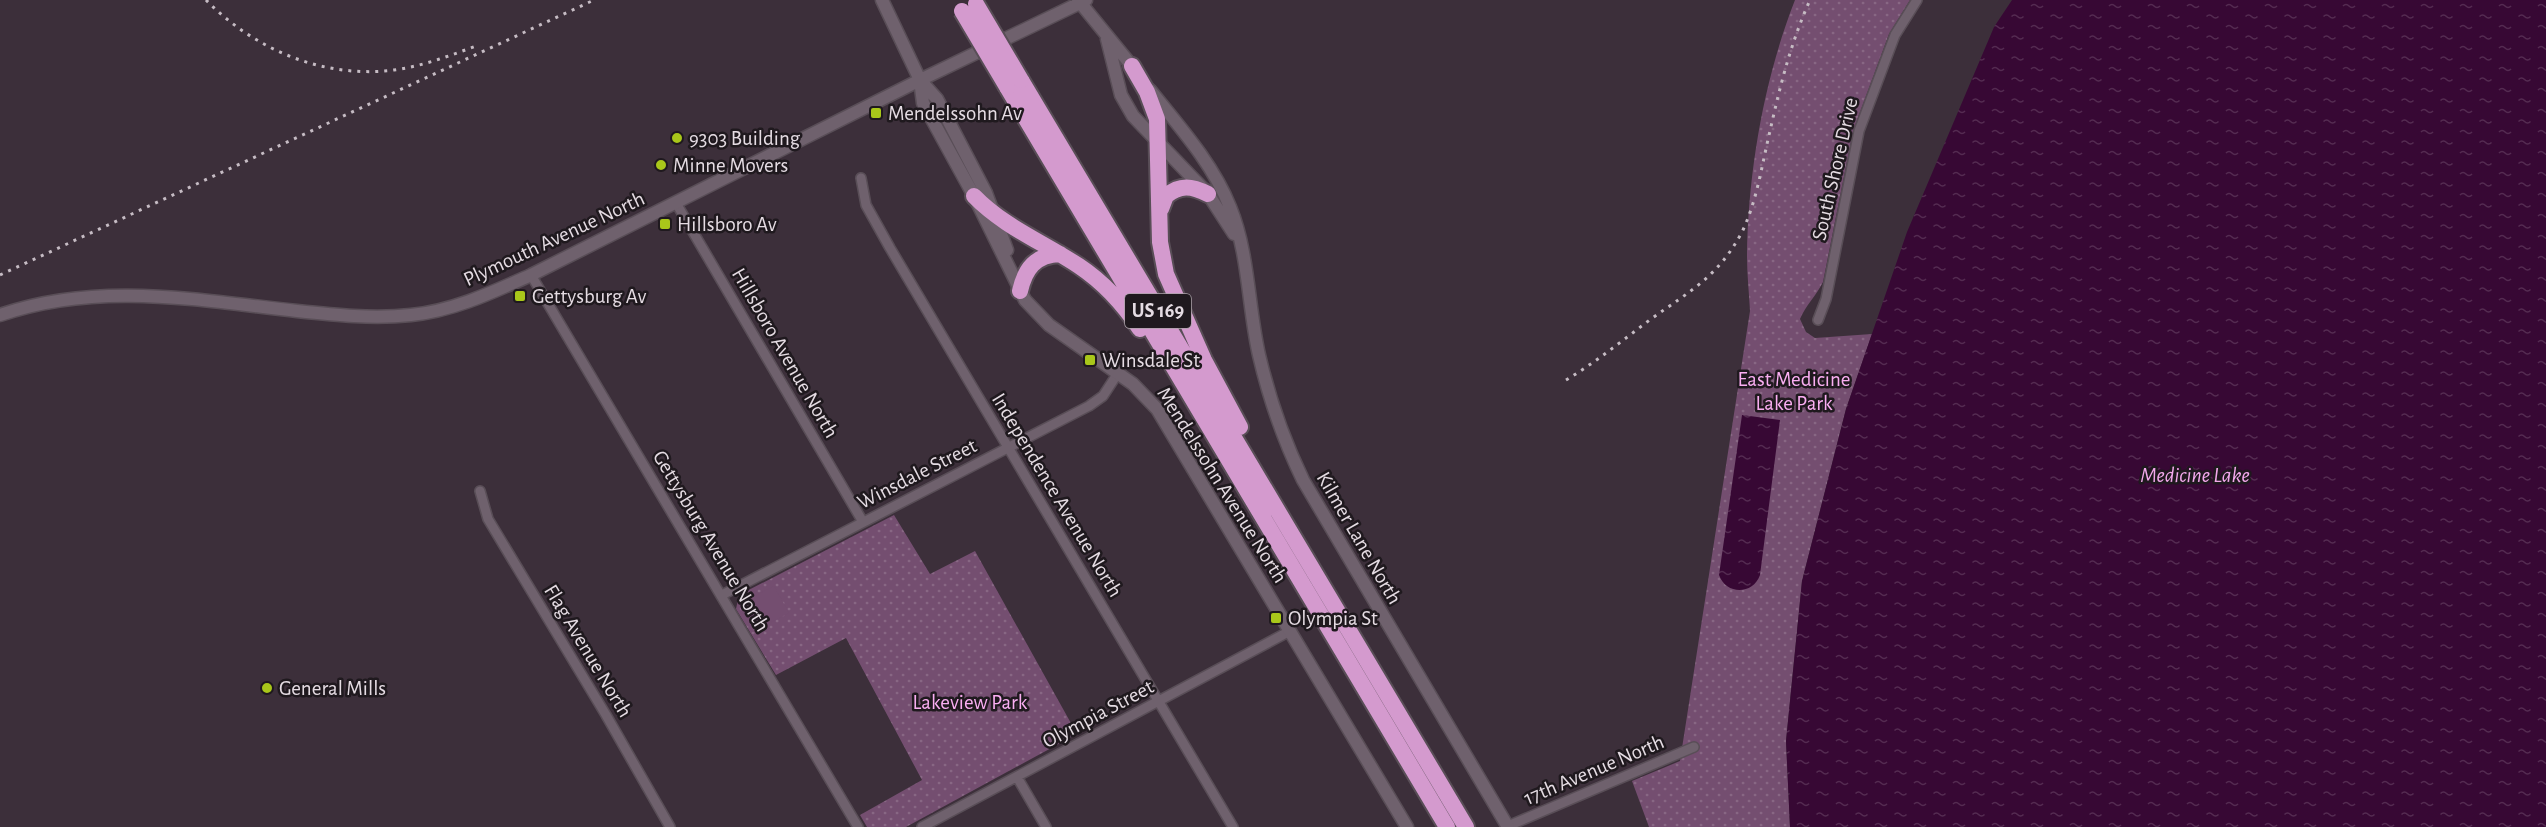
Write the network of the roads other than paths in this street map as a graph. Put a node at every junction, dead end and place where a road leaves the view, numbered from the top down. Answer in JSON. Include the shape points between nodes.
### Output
{"nodes":[{"id":1,"x":882,"y":0,"type":"edge"},
{"id":2,"x":1917,"y":0,"type":"edge"},
{"id":3,"x":1082,"y":1,"type":"edge"},
{"id":4,"x":967,"y":4,"type":"edge"},
{"id":5,"x":1106,"y":36,"type":"junction"},
{"id":6,"x":1132,"y":66,"type":"junction"},
{"id":7,"x":921,"y":80,"type":"junction"},
{"id":8,"x":1014,"y":83,"type":"junction"},
{"id":9,"x":1160,"y":145,"type":"junction"},
{"id":10,"x":861,"y":178,"type":"dead end"},
{"id":11,"x":1208,"y":194,"type":"junction"},
{"id":12,"x":974,"y":196,"type":"junction"},
{"id":13,"x":676,"y":203,"type":"junction"},
{"id":14,"x":995,"y":215,"type":"junction"},
{"id":15,"x":1159,"y":218,"type":"junction"},
{"id":16,"x":1239,"y":242,"type":"junction"},
{"id":17,"x":1060,"y":254,"type":"junction"},
{"id":18,"x":531,"y":275,"type":"junction"},
{"id":19,"x":1020,"y":291,"type":"junction"},
{"id":20,"x":0,"y":315,"type":"edge"},
{"id":21,"x":1818,"y":320,"type":"dead end"},
{"id":22,"x":1118,"y":373,"type":"junction"},
{"id":23,"x":1007,"y":447,"type":"junction"},
{"id":24,"x":1227,"y":457,"type":"junction"},
{"id":25,"x":480,"y":491,"type":"dead end"},
{"id":26,"x":863,"y":522,"type":"junction"},
{"id":27,"x":1296,"y":541,"type":"junction"},
{"id":28,"x":722,"y":595,"type":"junction"},
{"id":29,"x":1290,"y":632,"type":"junction"},
{"id":30,"x":1159,"y":701,"type":"junction"},
{"id":31,"x":1694,"y":747,"type":"dead end"},
{"id":32,"x":1017,"y":777,"type":"junction"},
{"id":33,"x":1508,"y":826,"type":"edge"},
{"id":34,"x":670,"y":827,"type":"edge"},
{"id":35,"x":858,"y":827,"type":"edge"},
{"id":36,"x":922,"y":827,"type":"edge"},
{"id":37,"x":1046,"y":827,"type":"edge"},
{"id":38,"x":1233,"y":827,"type":"edge"},
{"id":39,"x":1407,"y":827,"type":"edge"},
{"id":40,"x":1447,"y":827,"type":"edge"},
{"id":41,"x":1466,"y":827,"type":"edge"}],
"edges":[{"from":1,"to":7,"type":"street","name":"Mendelssohn Avenue North"},
{"from":2,"to":21,"type":"street","name":"South Shore Drive","via":[[1895,35],[1859,130],[1826,299]]},
{"from":3,"to":5,"type":"street","name":"Kilmer Lane North"},
{"from":3,"to":7,"type":"street","name":"Plymouth Avenue North"},
{"from":4,"to":8,"type":"highway","number":"US 169","bridge":true},
{"from":5,"to":6,"type":"street","name":"Kilmer Lane North"},
{"from":5,"to":9,"type":"street","name":"Kilmer Lane North","via":[[1121,95],[1133,116]]},
{"from":6,"to":9,"type":"highway","via":[[1154,106]]},
{"from":6,"to":16,"type":"street","name":"Kilmer Lane North","via":[[1212,172],[1231,208]]},
{"from":7,"to":12,"type":"street","name":"Mendelssohn Avenue North","via":[[923,103]]},
{"from":7,"to":13,"type":"street","name":"Plymouth Avenue North"},
{"from":7,"to":14,"type":"street","name":"Mendelssohn Avenue North","via":[[937,99]]},
{"from":8,"to":24,"type":"highway","number":"US 169"},
{"from":8,"to":27,"type":"highway","number":"US 169"},
{"from":9,"to":11,"type":"street","name":"Kilmer Lane North"},
{"from":9,"to":15,"type":"highway"},
{"from":10,"to":23,"type":"street","name":"Independence Avenue North","via":[[866,205]]},
{"from":11,"to":15,"type":"highway","via":[[1189,187],[1171,192],[1162,203]]},
{"from":11,"to":16,"type":"street","name":"Kilmer Lane North"},
{"from":12,"to":14,"type":"highway"},
{"from":12,"to":19,"type":"street","name":"Mendelssohn Avenue North"},
{"from":13,"to":18,"type":"street","name":"Plymouth Avenue North"},
{"from":13,"to":26,"type":"street","name":"Hillsboro Avenue North"},
{"from":14,"to":17,"type":"highway"},
{"from":14,"to":19,"type":"street","name":"Mendelssohn Avenue North"},
{"from":15,"to":27,"type":"highway","via":[[1163,260],[1173,295]]},
{"from":16,"to":33,"type":"street","name":"Kilmer Lane North","via":[[1259,355],[1295,464]]},
{"from":17,"to":19,"type":"highway","via":[[1048,254],[1035,262],[1024,276]]},
{"from":17,"to":24,"type":"highway","via":[[1088,272],[1119,302]]},
{"from":18,"to":20,"type":"street","name":"Plymouth Avenue North","via":[[472,300],[413,315],[355,316],[112,294],[37,303]]},
{"from":18,"to":28,"type":"street","name":"Gettysburg Avenue North"},
{"from":19,"to":22,"type":"street","name":"Mendelssohn Avenue North","via":[[1049,325]]},
{"from":22,"to":23,"type":"street","name":"Winsdale Street","via":[[1103,396],[1089,406]]},
{"from":22,"to":29,"type":"street","name":"Mendelssohn Avenue North","via":[[1157,408]]},
{"from":23,"to":26,"type":"street","name":"Winsdale Street"},
{"from":23,"to":30,"type":"street","name":"Independence Avenue North"},
{"from":24,"to":40,"type":"highway","number":"US 169"},
{"from":25,"to":34,"type":"street","name":"Flag Avenue North","via":[[488,519]]},
{"from":26,"to":28,"type":"street","name":"Winsdale Street"},
{"from":27,"to":41,"type":"highway","number":"US 169"},
{"from":28,"to":35,"type":"street","name":"Gettysburg Avenue North"},
{"from":29,"to":30,"type":"street","name":"Olympia Street"},
{"from":29,"to":39,"type":"street","name":"Mendelssohn Avenue North"},
{"from":30,"to":32,"type":"street","name":"Olympia Street"},
{"from":30,"to":38,"type":"street","name":"Independence Avenue North"},
{"from":31,"to":33,"type":"street","name":"17th Avenue North"},
{"from":32,"to":36,"type":"street","name":"Olympia Street"},
{"from":32,"to":37,"type":"street"}]}
